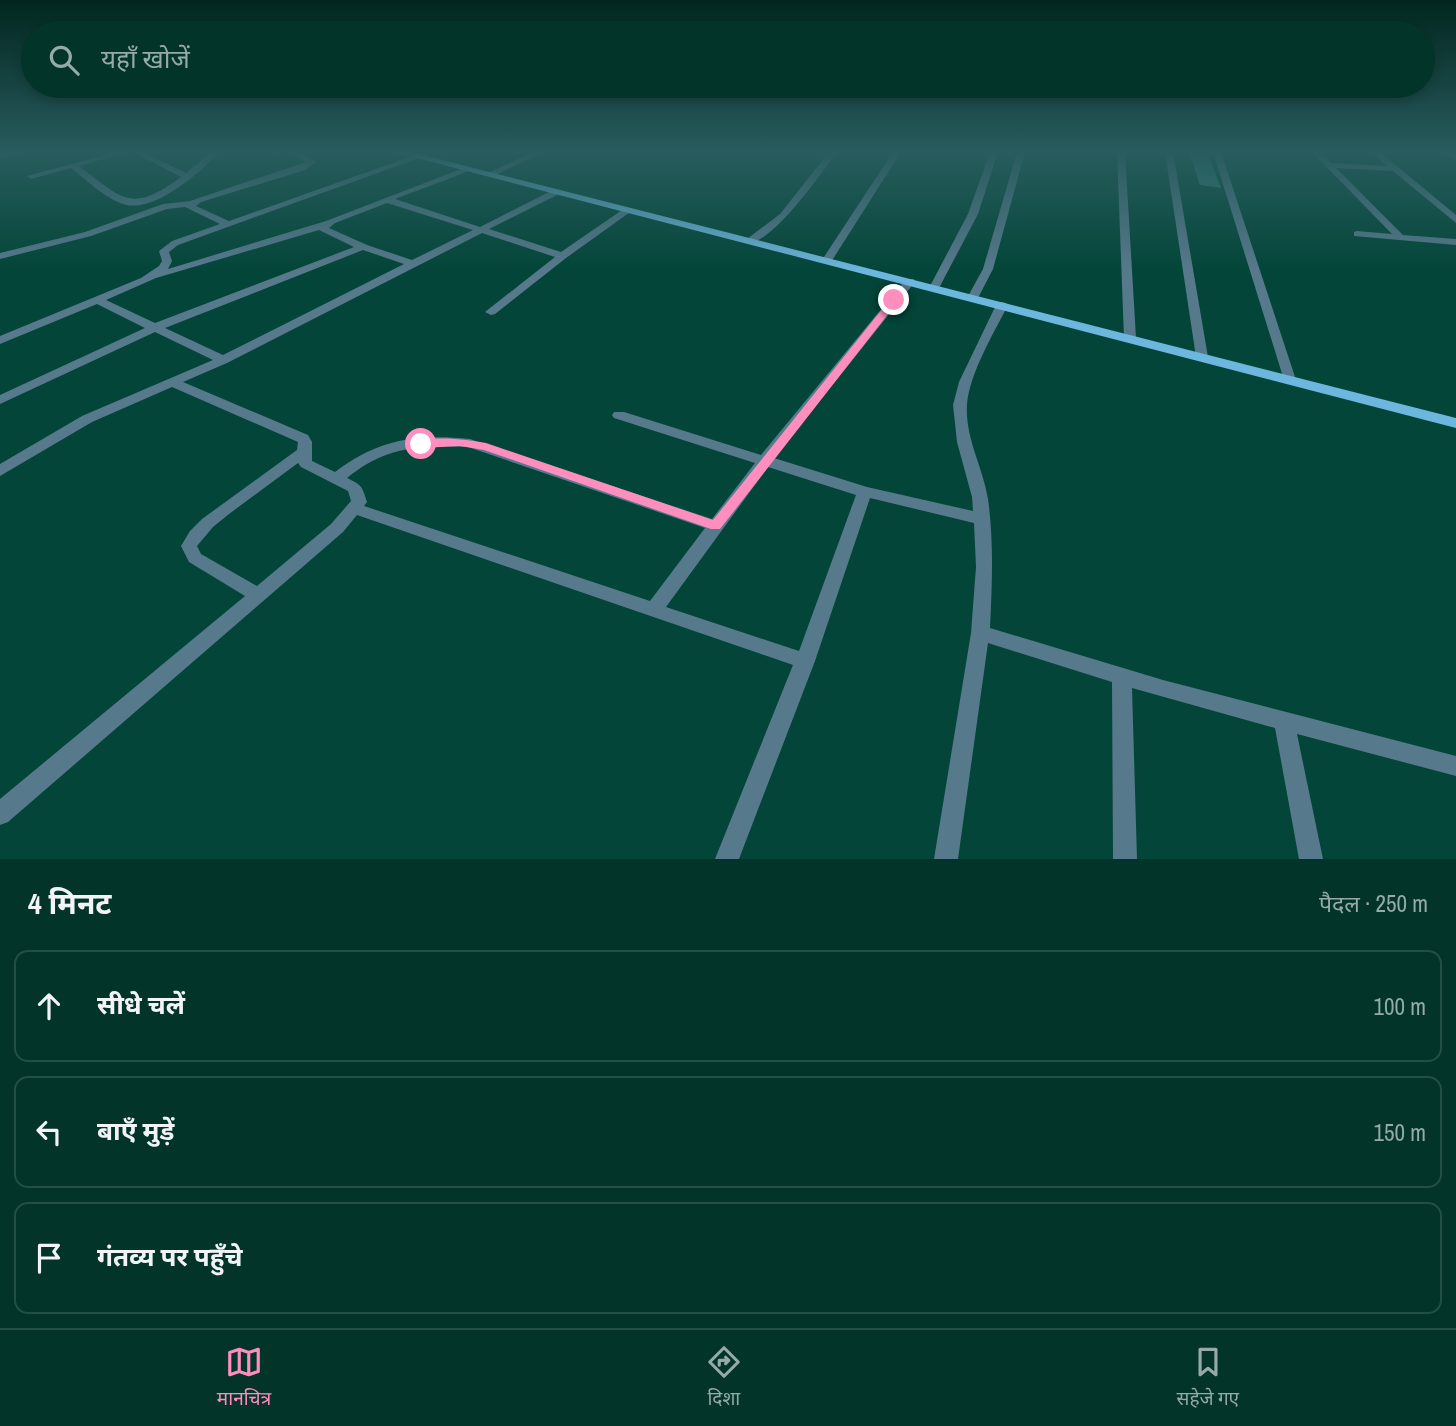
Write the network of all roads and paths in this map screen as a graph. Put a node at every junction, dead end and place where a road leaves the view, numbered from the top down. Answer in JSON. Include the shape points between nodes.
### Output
{"nodes":[{"id":1,"x":113,"y":192,"type":"edge"},
{"id":2,"x":162,"y":192,"type":"edge"},
{"id":3,"x":229,"y":192,"type":"edge"},
{"id":4,"x":319,"y":192,"type":"edge"},
{"id":5,"x":408,"y":192,"type":"edge"},
{"id":6,"x":556,"y":192,"type":"joint"},
{"id":7,"x":802,"y":192,"type":"edge"},
{"id":8,"x":871,"y":192,"type":"edge"},
{"id":9,"x":981,"y":192,"type":"edge"},
{"id":10,"x":1010,"y":192,"type":"edge"},
{"id":11,"x":1123,"y":192,"type":"edge"},
{"id":12,"x":1175,"y":192,"type":"edge"},
{"id":13,"x":1230,"y":192,"type":"edge"},
{"id":14,"x":1356,"y":192,"type":"edge"},
{"id":15,"x":1423,"y":192,"type":"edge"},
{"id":16,"x":388,"y":200,"type":"junction"},
{"id":17,"x":190,"y":205,"type":"junction"},
{"id":18,"x":628,"y":210,"type":"junction"},
{"id":19,"x":1456,"y":220,"type":"edge"},
{"id":20,"x":228,"y":224,"type":"junction"},
{"id":21,"x":327,"y":224,"type":"junction"},
{"id":22,"x":479,"y":231,"type":"junction"},
{"id":23,"x":1357,"y":234,"type":"dead end"},
{"id":24,"x":1401,"y":238,"type":"junction"},
{"id":25,"x":750,"y":241,"type":"junction"},
{"id":26,"x":1456,"y":242,"type":"edge"},
{"id":27,"x":363,"y":247,"type":"junction"},
{"id":28,"x":0,"y":256,"type":"edge"},
{"id":29,"x":562,"y":256,"type":"junction"},
{"id":30,"x":827,"y":260,"type":"junction"},
{"id":31,"x":412,"y":264,"type":"junction"},
{"id":32,"x":150,"y":277,"type":"junction"},
{"id":33,"x":909,"y":281,"type":"junction"},
{"id":34,"x":934,"y":288,"type":"junction"},
{"id":35,"x":973,"y":298,"type":"junction"},
{"id":36,"x":99,"y":301,"type":"junction"},
{"id":37,"x":1002,"y":305,"type":"junction"},
{"id":38,"x":491,"y":312,"type":"dead end"},
{"id":39,"x":154,"y":328,"type":"junction"},
{"id":40,"x":1130,"y":338,"type":"junction"},
{"id":41,"x":0,"y":340,"type":"edge"},
{"id":42,"x":1202,"y":357,"type":"junction"},
{"id":43,"x":223,"y":360,"type":"junction"},
{"id":44,"x":1290,"y":380,"type":"junction"},
{"id":45,"x":172,"y":382,"type":"junction"},
{"id":46,"x":0,"y":400,"type":"edge"},
{"id":47,"x":619,"y":415,"type":"dead end"},
{"id":48,"x":1456,"y":423,"type":"edge"},
{"id":49,"x":304,"y":452,"type":"junction"},
{"id":50,"x":764,"y":461,"type":"junction"},
{"id":51,"x":0,"y":471,"type":"edge"},
{"id":52,"x":336,"y":479,"type":"junction"},
{"id":53,"x":865,"y":492,"type":"junction"},
{"id":54,"x":356,"y":509,"type":"junction"},
{"id":55,"x":982,"y":519,"type":"junction"},
{"id":56,"x":716,"y":526,"type":"junction"},
{"id":57,"x":258,"y":595,"type":"junction"},
{"id":58,"x":654,"y":609,"type":"junction"},
{"id":59,"x":980,"y":633,"type":"junction"},
{"id":60,"x":805,"y":660,"type":"junction"},
{"id":61,"x":1122,"y":677,"type":"junction"},
{"id":62,"x":1284,"y":720,"type":"junction"},
{"id":63,"x":1456,"y":766,"type":"edge"},
{"id":64,"x":0,"y":814,"type":"edge"},
{"id":65,"x":727,"y":859,"type":"edge"},
{"id":66,"x":946,"y":859,"type":"edge"},
{"id":67,"x":1125,"y":859,"type":"edge"},
{"id":68,"x":1311,"y":859,"type":"edge"}],
"edges":[{"from":1,"to":2,"type":"street","via":[[130,203]]},
{"from":3,"to":17,"type":"street"},
{"from":4,"to":20,"type":"street"},
{"from":5,"to":16,"type":"street"},
{"from":6,"to":18,"type":"main road"},
{"from":6,"to":22,"type":"street"},
{"from":7,"to":25,"type":"street","via":[[783,216]]},
{"from":8,"to":30,"type":"street"},
{"from":9,"to":34,"type":"street"},
{"from":10,"to":35,"type":"street","via":[[988,269]]},
{"from":11,"to":40,"type":"street"},
{"from":12,"to":42,"type":"street"},
{"from":13,"to":44,"type":"street"},
{"from":14,"to":24,"type":"street"},
{"from":15,"to":19,"type":"street"},
{"from":16,"to":21,"type":"street"},
{"from":16,"to":22,"type":"street"},
{"from":17,"to":20,"type":"street"},
{"from":17,"to":28,"type":"street","via":[[166,206],[88,234]]},
{"from":18,"to":25,"type":"main road"},
{"from":18,"to":29,"type":"street"},
{"from":20,"to":32,"type":"street","via":[[169,245],[164,251],[166,264]]},
{"from":21,"to":27,"type":"street","via":[[326,232]]},
{"from":21,"to":32,"type":"street"},
{"from":22,"to":29,"type":"street"},
{"from":22,"to":31,"type":"street"},
{"from":23,"to":24,"type":"street"},
{"from":24,"to":26,"type":"street"},
{"from":25,"to":30,"type":"main road"},
{"from":27,"to":31,"type":"street"},
{"from":27,"to":39,"type":"street"},
{"from":29,"to":38,"type":"street"},
{"from":30,"to":33,"type":"main road"},
{"from":31,"to":43,"type":"street"},
{"from":32,"to":36,"type":"street"},
{"from":33,"to":34,"type":"main road"},
{"from":33,"to":50,"type":"street"},
{"from":34,"to":35,"type":"main road"},
{"from":35,"to":37,"type":"main road"},
{"from":36,"to":39,"type":"street"},
{"from":36,"to":41,"type":"street"},
{"from":37,"to":40,"type":"main road"},
{"from":37,"to":55,"type":"street","via":[[968,374],[960,405]]},
{"from":39,"to":43,"type":"street"},
{"from":39,"to":46,"type":"street"},
{"from":40,"to":42,"type":"main road"},
{"from":42,"to":44,"type":"main road"},
{"from":43,"to":45,"type":"street"},
{"from":44,"to":48,"type":"main road"},
{"from":45,"to":49,"type":"street","via":[[303,438]]},
{"from":45,"to":51,"type":"street","via":[[87,419]]},
{"from":47,"to":50,"type":"street"},
{"from":49,"to":52,"type":"street","via":[[306,464]]},
{"from":49,"to":57,"type":"street","via":[[212,520],[189,546],[195,558]]},
{"from":50,"to":53,"type":"street"},
{"from":50,"to":56,"type":"street"},
{"from":52,"to":54,"type":"street","via":[[355,488]]},
{"from":52,"to":56,"type":"street","via":[[381,451],[441,442],[470,443]]},
{"from":53,"to":55,"type":"street"},
{"from":53,"to":60,"type":"street"},
{"from":54,"to":57,"type":"street"},
{"from":54,"to":58,"type":"street"},
{"from":55,"to":59,"type":"street","via":[[985,567]]},
{"from":56,"to":58,"type":"street"},
{"from":57,"to":64,"type":"street"},
{"from":58,"to":60,"type":"street"},
{"from":59,"to":61,"type":"street"},
{"from":59,"to":66,"type":"street"},
{"from":60,"to":65,"type":"street"},
{"from":61,"to":62,"type":"street"},
{"from":61,"to":67,"type":"street"},
{"from":62,"to":63,"type":"street"},
{"from":62,"to":68,"type":"street"}]}
